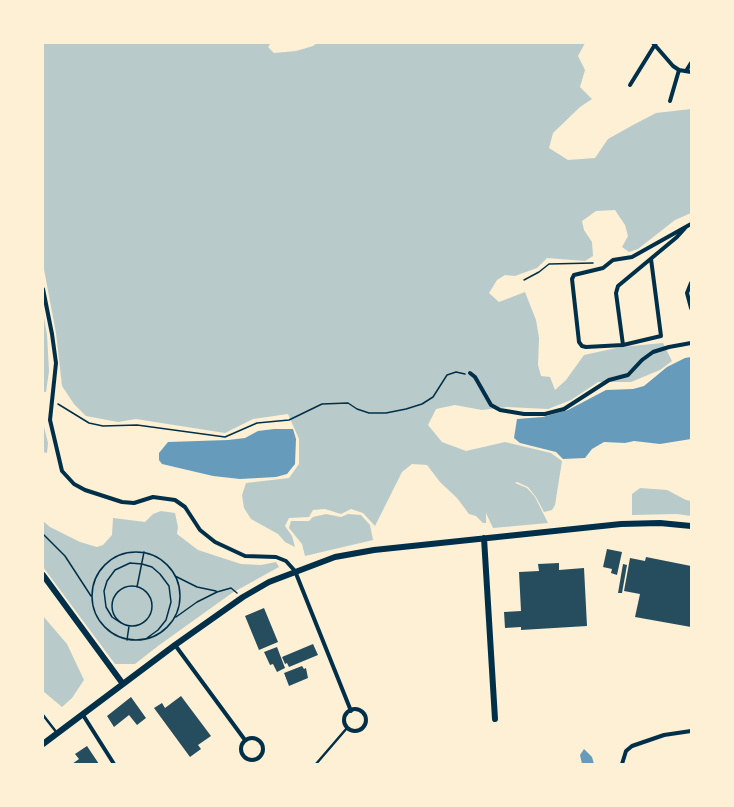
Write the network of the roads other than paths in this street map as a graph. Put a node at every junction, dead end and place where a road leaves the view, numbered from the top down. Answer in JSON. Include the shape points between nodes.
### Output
{"nodes":[{"id":1,"x":654,"y":44,"type":"edge"},
{"id":2,"x":691,"y":63,"type":"edge"},
{"id":3,"x":679,"y":70,"type":"junction"},
{"id":4,"x":688,"y":72,"type":"edge"},
{"id":5,"x":630,"y":84,"type":"dead end"},
{"id":6,"x":670,"y":101,"type":"dead end"},
{"id":7,"x":690,"y":224,"type":"edge"},
{"id":8,"x":651,"y":259,"type":"junction"},
{"id":9,"x":691,"y":283,"type":"edge"},
{"id":10,"x":43,"y":289,"type":"edge"},
{"id":11,"x":691,"y":308,"type":"edge"},
{"id":12,"x":691,"y":343,"type":"edge"},
{"id":13,"x":623,"y":345,"type":"junction"},
{"id":14,"x":470,"y":373,"type":"road end"},
{"id":15,"x":691,"y":526,"type":"edge"},
{"id":16,"x":484,"y":538,"type":"junction"},
{"id":17,"x":295,"y":571,"type":"junction"},
{"id":18,"x":43,"y":575,"type":"edge"},
{"id":19,"x":175,"y":645,"type":"junction"},
{"id":20,"x":123,"y":684,"type":"junction"},
{"id":21,"x":351,"y":711,"type":"junction"},
{"id":22,"x":43,"y":715,"type":"edge"},
{"id":23,"x":82,"y":715,"type":"junction"},
{"id":24,"x":495,"y":719,"type":"dead end"},
{"id":25,"x":347,"y":728,"type":"junction"},
{"id":26,"x":691,"y":731,"type":"edge"},
{"id":27,"x":58,"y":733,"type":"junction"},
{"id":28,"x":245,"y":740,"type":"junction"},
{"id":29,"x":43,"y":744,"type":"edge"},
{"id":30,"x":114,"y":764,"type":"edge"},
{"id":31,"x":316,"y":764,"type":"edge"},
{"id":32,"x":622,"y":764,"type":"edge"}],
"edges":[{"from":1,"to":3,"type":"street"},
{"from":1,"to":5,"type":"street"},
{"from":2,"to":4,"type":"street"},
{"from":3,"to":4,"type":"street"},
{"from":3,"to":6,"type":"street"},
{"from":7,"to":8,"type":"street"},
{"from":7,"to":13,"type":"street","via":[[632,257],[613,260],[604,268],[572,277],[580,344],[586,347]]},
{"from":8,"to":13,"type":"street","via":[[617,289]]},
{"from":8,"to":13,"type":"street","via":[[661,336]]},
{"from":9,"to":11,"type":"street","via":[[687,293]]},
{"from":10,"to":17,"type":"street","via":[[56,363],[50,420],[62,471],[74,484],[85,490],[122,502],[134,503],[153,497],[175,500],[185,507],[200,530],[215,542],[245,556],[281,558]]},
{"from":12,"to":14,"type":"street","via":[[669,346],[653,352],[628,375],[609,380],[564,408],[545,414],[500,410],[491,405]]},
{"from":15,"to":16,"type":"street","via":[[660,523],[621,524]]},
{"from":16,"to":17,"type":"street","via":[[353,553]]},
{"from":16,"to":24,"type":"street"},
{"from":17,"to":19,"type":"street","via":[[243,597]]},
{"from":17,"to":21,"type":"street"},
{"from":18,"to":20,"type":"street"},
{"from":19,"to":20,"type":"street"},
{"from":19,"to":28,"type":"street"},
{"from":20,"to":23,"type":"street"},
{"from":21,"to":25,"type":"street","via":[[345,717]]},
{"from":21,"to":25,"type":"street","via":[[356,709],[362,712],[366,722],[360,730],[353,731]]},
{"from":22,"to":27,"type":"lane"},
{"from":23,"to":27,"type":"street"},
{"from":23,"to":30,"type":"street"},
{"from":25,"to":31,"type":"lane"},
{"from":26,"to":32,"type":"street","via":[[664,734],[632,746],[626,751]]},
{"from":27,"to":29,"type":"street"},
{"from":28,"to":28,"type":"street","via":[[252,738],[261,743],[259,757],[253,760],[243,756],[241,746]]}]}
